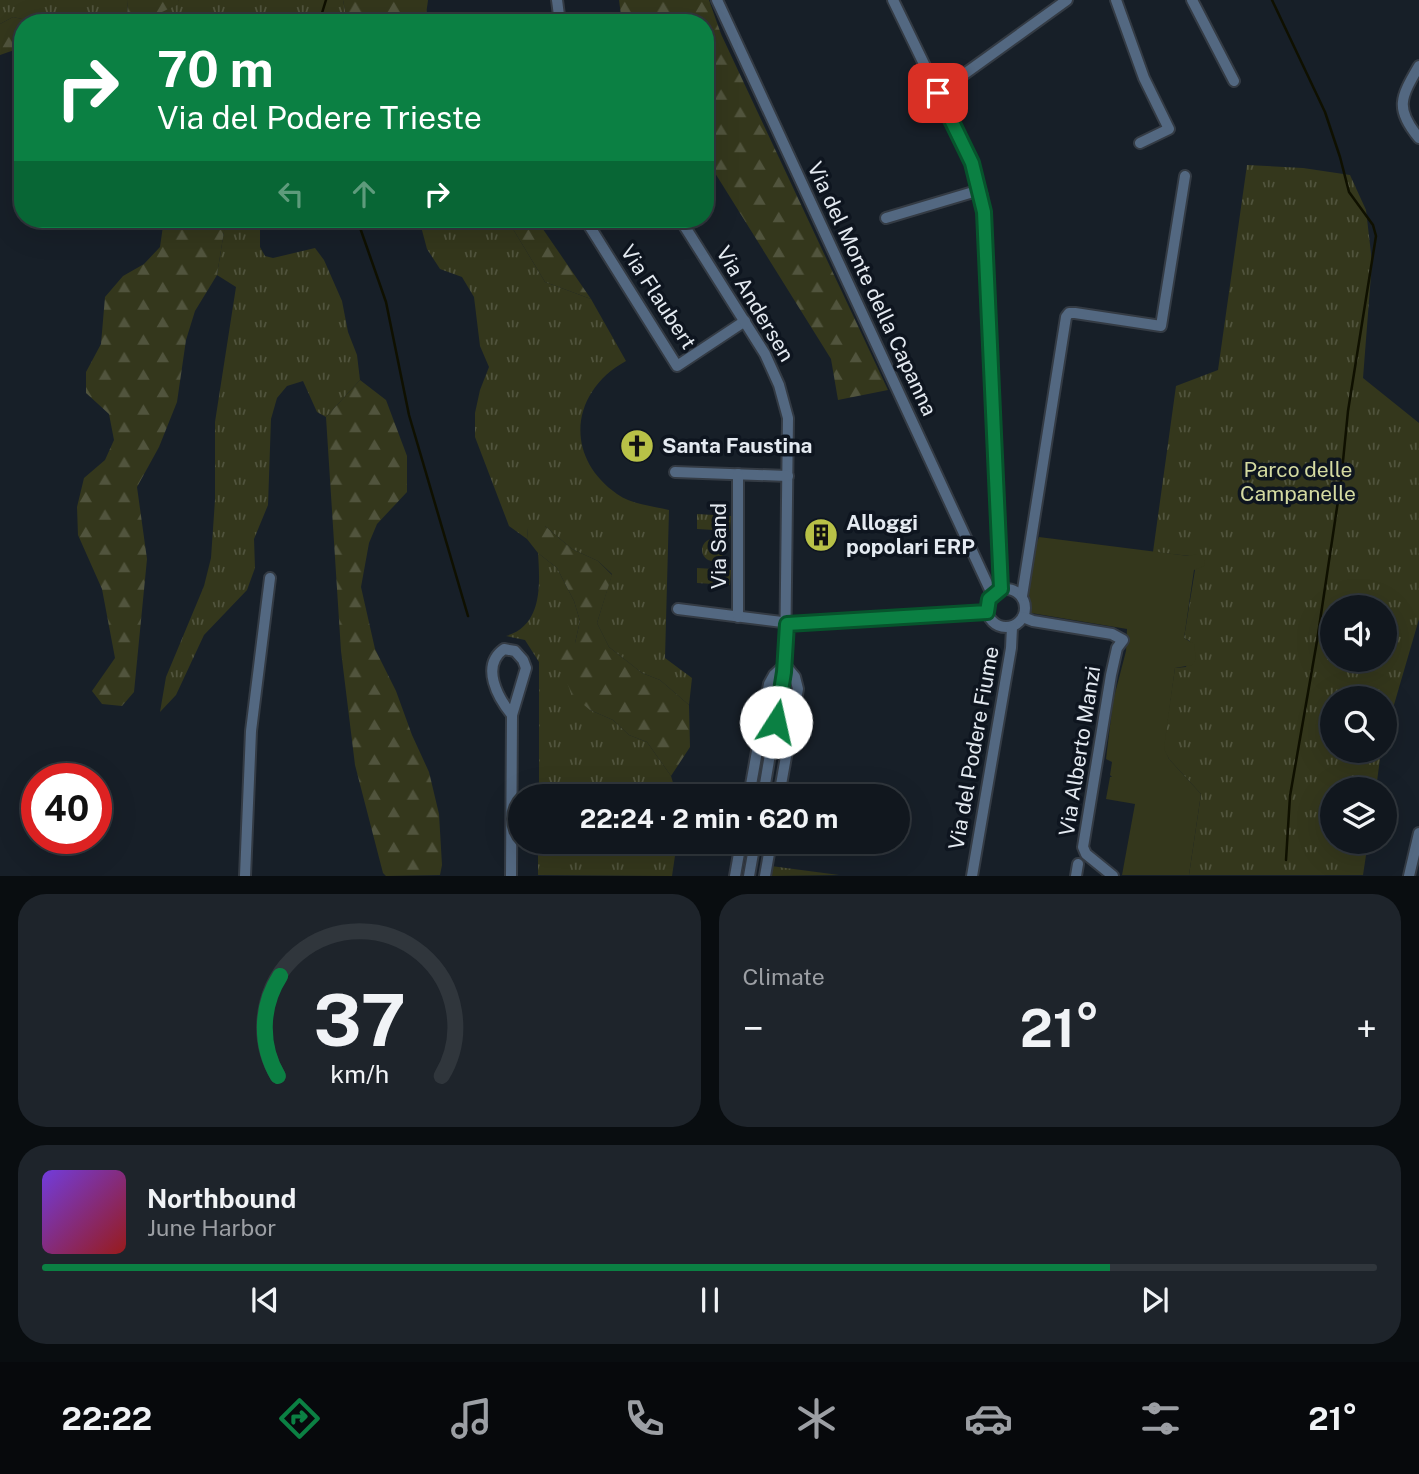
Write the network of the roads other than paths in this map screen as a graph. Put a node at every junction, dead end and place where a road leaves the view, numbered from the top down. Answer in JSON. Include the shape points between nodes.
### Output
{"nodes":[{"id":1,"x":718,"y":0,"type":"edge"},
{"id":2,"x":893,"y":0,"type":"edge"},
{"id":3,"x":1067,"y":0,"type":"edge"},
{"id":4,"x":1116,"y":0,"type":"edge"},
{"id":5,"x":1192,"y":0,"type":"edge"},
{"id":6,"x":1419,"y":66,"type":"edge"},
{"id":7,"x":1234,"y":81,"type":"dead end"},
{"id":8,"x":938,"y":93,"type":"junction"},
{"id":9,"x":1419,"y":138,"type":"edge"},
{"id":10,"x":1140,"y":143,"type":"dead end"},
{"id":11,"x":1185,"y":176,"type":"dead end"},
{"id":12,"x":980,"y":190,"type":"junction"},
{"id":13,"x":886,"y":218,"type":"dead end"},
{"id":14,"x":591,"y":228,"type":"edge"},
{"id":15,"x":686,"y":228,"type":"edge"},
{"id":16,"x":745,"y":321,"type":"junction"},
{"id":17,"x":675,"y":472,"type":"dead end"},
{"id":18,"x":738,"y":474,"type":"junction"},
{"id":19,"x":788,"y":475,"type":"junction"},
{"id":20,"x":270,"y":579,"type":"dead end"},
{"id":21,"x":997,"y":592,"type":"junction"},
{"id":22,"x":1022,"y":596,"type":"junction"},
{"id":23,"x":678,"y":609,"type":"dead end"},
{"id":24,"x":987,"y":612,"type":"junction"},
{"id":25,"x":737,"y":617,"type":"junction"},
{"id":26,"x":1023,"y":617,"type":"junction"},
{"id":27,"x":787,"y":624,"type":"junction"},
{"id":28,"x":1012,"y":627,"type":"junction"},
{"id":29,"x":785,"y":666,"type":"junction"},
{"id":30,"x":512,"y":715,"type":"junction"},
{"id":31,"x":750,"y":784,"type":"edge"},
{"id":32,"x":765,"y":784,"type":"edge"},
{"id":33,"x":781,"y":784,"type":"edge"},
{"id":34,"x":1419,"y":833,"type":"edge"},
{"id":35,"x":739,"y":854,"type":"edge"},
{"id":36,"x":753,"y":854,"type":"edge"},
{"id":37,"x":769,"y":854,"type":"edge"},
{"id":38,"x":245,"y":876,"type":"edge"},
{"id":39,"x":511,"y":876,"type":"edge"},
{"id":40,"x":735,"y":876,"type":"edge"},
{"id":41,"x":749,"y":876,"type":"edge"},
{"id":42,"x":765,"y":876,"type":"edge"},
{"id":43,"x":972,"y":876,"type":"edge"},
{"id":44,"x":1113,"y":876,"type":"edge"},
{"id":45,"x":1409,"y":876,"type":"edge"}],
"edges":[{"from":1,"to":21,"type":"street","name":"Via del Monte della Capanna"},
{"from":2,"to":8,"type":"street"},
{"from":3,"to":8,"type":"street"},
{"from":4,"to":10,"type":"street","via":[[1144,78],[1169,130]]},
{"from":5,"to":7,"type":"street"},
{"from":6,"to":9,"type":"street","via":[[1405,90],[1402,110]]},
{"from":8,"to":12,"type":"street"},
{"from":11,"to":22,"type":"street","via":[[1161,326],[1075,313],[1066,317]]},
{"from":12,"to":13,"type":"street"},
{"from":12,"to":21,"type":"street","via":[[985,223]]},
{"from":14,"to":16,"type":"street","name":"Via Flaubert","via":[[677,366]]},
{"from":15,"to":16,"type":"street","name":"Via Andersen"},
{"from":16,"to":19,"type":"street","name":"Via Andersen","via":[[784,399]]},
{"from":17,"to":18,"type":"street"},
{"from":18,"to":19,"type":"street"},
{"from":18,"to":25,"type":"street","name":"Via Sand"},
{"from":19,"to":27,"type":"street","name":"Via Andersen"},
{"from":20,"to":38,"type":"street","via":[[251,731]]},
{"from":21,"to":22,"type":"street","via":[[1014,590]]},
{"from":21,"to":24,"type":"street","via":[[987,602]]},
{"from":22,"to":26,"type":"street"},
{"from":23,"to":25,"type":"street"},
{"from":24,"to":27,"type":"street"},
{"from":24,"to":28,"type":"street","via":[[996,625]]},
{"from":25,"to":27,"type":"street"},
{"from":26,"to":28,"type":"street"},
{"from":26,"to":44,"type":"street","name":"Via Alberto Manzi","via":[[1123,640],[1111,674],[1083,847]]},
{"from":27,"to":29,"type":"street","name":"Via Andersen"},
{"from":28,"to":43,"type":"street","name":"Via del Podere Fiume"},
{"from":29,"to":31,"type":"street","name":"Via Andersen","via":[[769,684]]},
{"from":29,"to":32,"type":"street","name":"Via Andersen"},
{"from":29,"to":33,"type":"street","name":"Via Andersen","via":[[798,689]]},
{"from":30,"to":30,"type":"street","via":[[526,668],[515,651],[504,649],[492,668],[499,699]]},
{"from":30,"to":39,"type":"street"},
{"from":34,"to":45,"type":"street"},
{"from":35,"to":40,"type":"street"},
{"from":36,"to":41,"type":"street"},
{"from":37,"to":42,"type":"street"}]}
